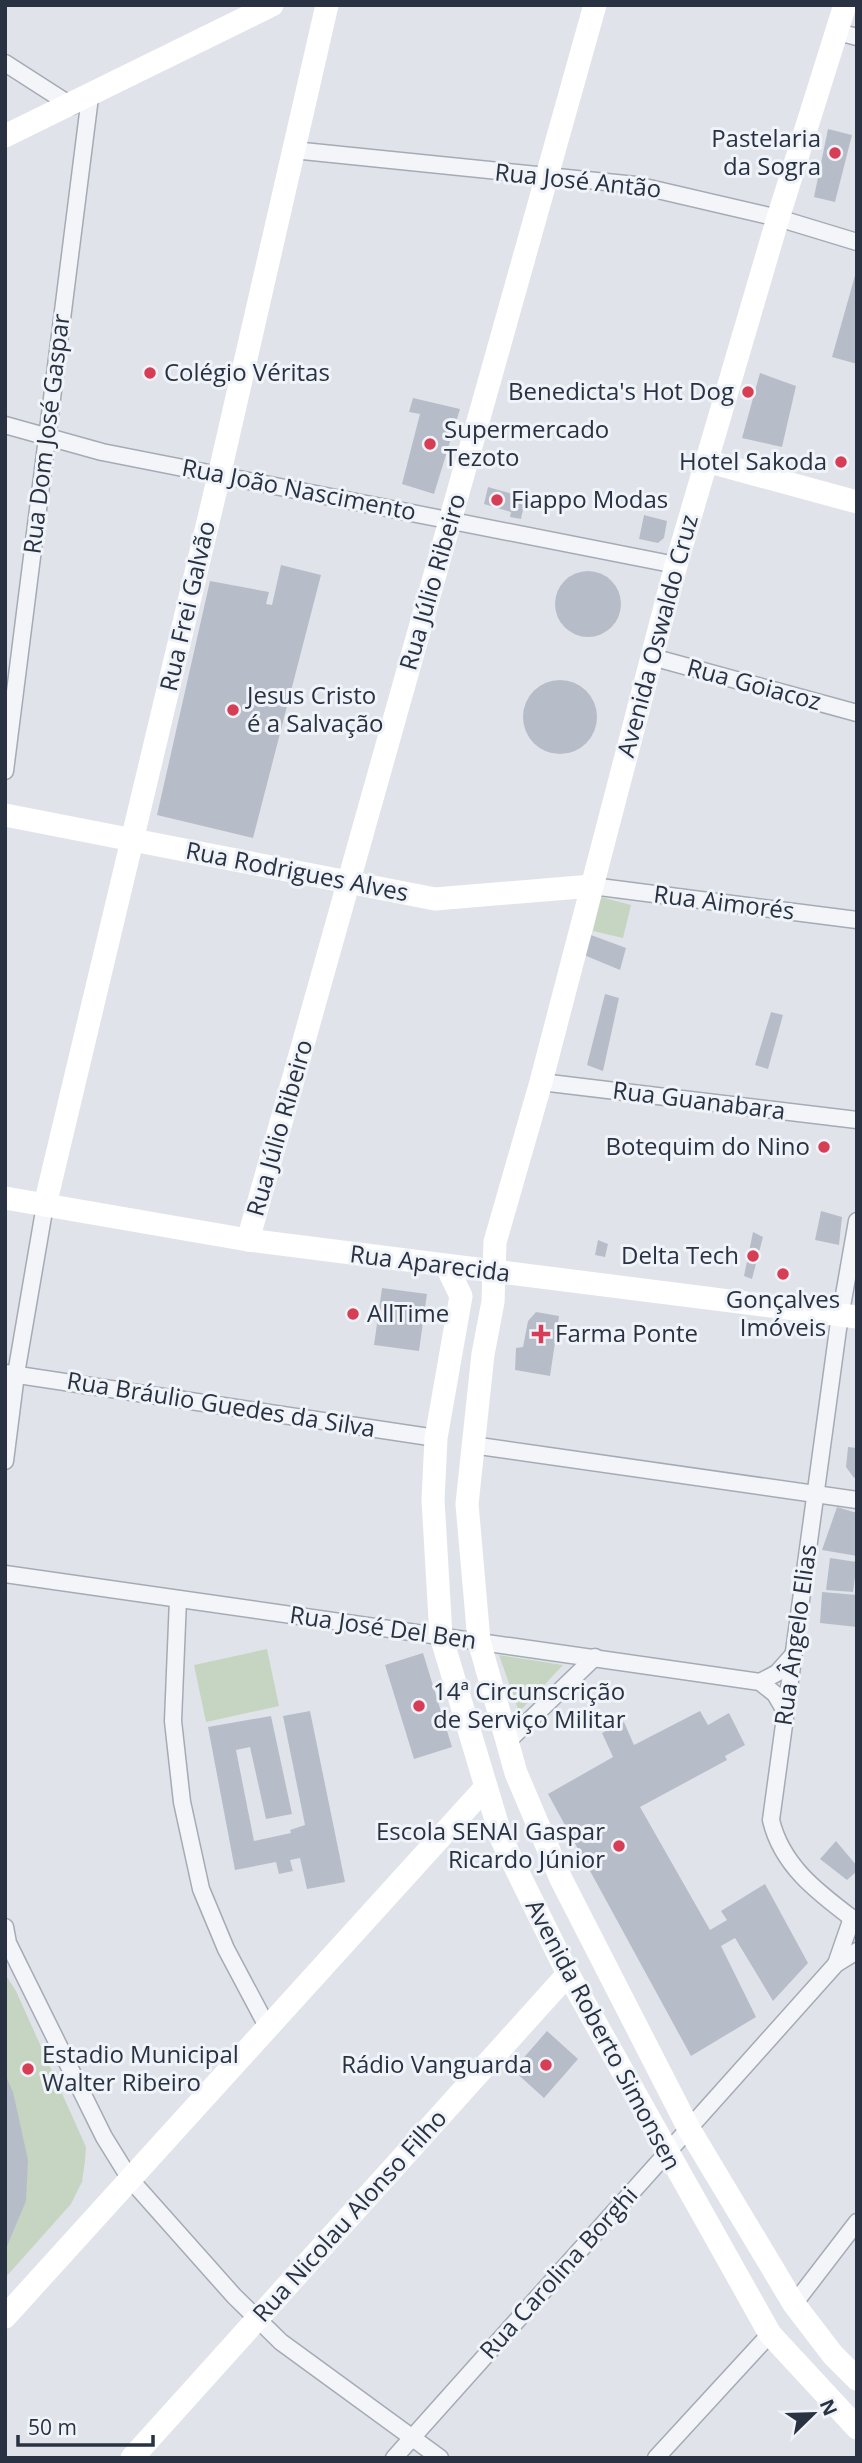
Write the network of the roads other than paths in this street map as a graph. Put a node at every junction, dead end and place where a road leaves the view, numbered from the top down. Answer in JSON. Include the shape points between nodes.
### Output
{"nodes":[{"id":1,"x":272,"y":5,"type":"edge"},
{"id":2,"x":327,"y":5,"type":"edge"},
{"id":3,"x":594,"y":5,"type":"edge"},
{"id":4,"x":845,"y":5,"type":"edge"},
{"id":5,"x":847,"y":34,"type":"edge"},
{"id":6,"x":5,"y":63,"type":"edge"},
{"id":7,"x":81,"y":101,"type":"junction"},
{"id":8,"x":5,"y":136,"type":"edge"},
{"id":9,"x":293,"y":150,"type":"junction"},
{"id":10,"x":546,"y":178,"type":"junction"},
{"id":11,"x":778,"y":218,"type":"junction"},
{"id":12,"x":857,"y":242,"type":"edge"},
{"id":13,"x":5,"y":425,"type":"edge"},
{"id":14,"x":47,"y":438,"type":"junction"},
{"id":15,"x":706,"y":461,"type":"junction"},
{"id":16,"x":219,"y":476,"type":"junction"},
{"id":17,"x":857,"y":502,"type":"edge"},
{"id":18,"x":450,"y":520,"type":"junction"},
{"id":19,"x":676,"y":565,"type":"junction"},
{"id":20,"x":652,"y":657,"type":"junction"},
{"id":21,"x":857,"y":713,"type":"edge"},
{"id":22,"x":5,"y":771,"type":"edge"},
{"id":23,"x":5,"y":815,"type":"edge"},
{"id":24,"x":132,"y":839,"type":"junction"},
{"id":25,"x":348,"y":884,"type":"junction"},
{"id":26,"x":592,"y":886,"type":"junction"},
{"id":27,"x":857,"y":920,"type":"edge"},
{"id":28,"x":541,"y":1082,"type":"junction"},
{"id":29,"x":857,"y":1120,"type":"edge"},
{"id":30,"x":5,"y":1198,"type":"edge"},
{"id":31,"x":45,"y":1205,"type":"junction"},
{"id":32,"x":857,"y":1221,"type":"edge"},
{"id":33,"x":248,"y":1240,"type":"junction"},
{"id":34,"x":447,"y":1267,"type":"junction"},
{"id":35,"x":494,"y":1272,"type":"junction"},
{"id":36,"x":849,"y":1316,"type":"edge"},
{"id":37,"x":10,"y":1373,"type":"edge"},
{"id":38,"x":436,"y":1438,"type":"junction"},
{"id":39,"x":472,"y":1445,"type":"junction"},
{"id":40,"x":5,"y":1461,"type":"edge"},
{"id":41,"x":816,"y":1495,"type":"junction"},
{"id":42,"x":857,"y":1500,"type":"edge"},
{"id":43,"x":5,"y":1574,"type":"edge"},
{"id":44,"x":178,"y":1599,"type":"junction"},
{"id":45,"x":441,"y":1636,"type":"junction"},
{"id":46,"x":479,"y":1642,"type":"junction"},
{"id":47,"x":793,"y":1654,"type":"junction"},
{"id":48,"x":596,"y":1657,"type":"junction"},
{"id":49,"x":760,"y":1682,"type":"junction"},
{"id":50,"x":785,"y":1711,"type":"junction"},
{"id":51,"x":506,"y":1743,"type":"junction"},
{"id":52,"x":486,"y":1787,"type":"junction"},
{"id":53,"x":854,"y":1920,"type":"edge"},
{"id":54,"x":6,"y":1937,"type":"edge"},
{"id":55,"x":857,"y":1951,"type":"edge"},
{"id":56,"x":836,"y":1964,"type":"junction"},
{"id":57,"x":568,"y":1974,"type":"junction"},
{"id":58,"x":268,"y":2028,"type":"junction"},
{"id":59,"x":689,"y":2129,"type":"junction"},
{"id":60,"x":667,"y":2152,"type":"junction"},
{"id":61,"x":130,"y":2179,"type":"junction"},
{"id":62,"x":857,"y":2222,"type":"edge"},
{"id":63,"x":794,"y":2304,"type":"junction"},
{"id":64,"x":5,"y":2317,"type":"edge"},
{"id":65,"x":257,"y":2319,"type":"junction"},
{"id":66,"x":770,"y":2334,"type":"junction"},
{"id":67,"x":857,"y":2379,"type":"edge"},
{"id":68,"x":857,"y":2428,"type":"edge"},
{"id":69,"x":411,"y":2438,"type":"junction"},
{"id":70,"x":132,"y":2458,"type":"edge"},
{"id":71,"x":394,"y":2458,"type":"edge"},
{"id":72,"x":440,"y":2458,"type":"edge"},
{"id":73,"x":656,"y":2458,"type":"edge"}],
"edges":[{"from":1,"to":7,"type":"main road"},
{"from":2,"to":9,"type":"main road","name":"Rua Frei Galvão"},
{"from":3,"to":10,"type":"main road","name":"Rua Júlio Ribeiro"},
{"from":4,"to":5,"type":"main road","name":"Avenida Oswaldo Cruz"},
{"from":5,"to":11,"type":"main road","name":"Avenida Oswaldo Cruz"},
{"from":6,"to":7,"type":"street"},
{"from":7,"to":8,"type":"main road"},
{"from":7,"to":14,"type":"street","name":"Rua Dom José Gaspar"},
{"from":9,"to":10,"type":"street","name":"Rua José Antão"},
{"from":9,"to":16,"type":"main road","name":"Rua Frei Galvão"},
{"from":10,"to":11,"type":"street","name":"Rua José Antão","via":[[636,185]]},
{"from":10,"to":18,"type":"main road","name":"Rua Júlio Ribeiro"},
{"from":11,"to":12,"type":"street","name":"Rua José Antão"},
{"from":11,"to":15,"type":"main road","name":"Avenida Oswaldo Cruz"},
{"from":13,"to":14,"type":"street","name":"Rua João Nascimento"},
{"from":14,"to":16,"type":"street","name":"Rua João Nascimento"},
{"from":14,"to":22,"type":"street","name":"Rua Dom José Gaspar"},
{"from":15,"to":17,"type":"main road"},
{"from":15,"to":19,"type":"main road","name":"Avenida Oswaldo Cruz"},
{"from":16,"to":18,"type":"street","name":"Rua João Nascimento"},
{"from":16,"to":24,"type":"main road","name":"Rua Frei Galvão"},
{"from":18,"to":19,"type":"street","name":"Rua João Nascimento"},
{"from":18,"to":25,"type":"main road","name":"Rua Júlio Ribeiro"},
{"from":19,"to":20,"type":"main road","name":"Avenida Oswaldo Cruz"},
{"from":20,"to":21,"type":"street","name":"Rua Goiacoz"},
{"from":20,"to":26,"type":"main road","name":"Avenida Oswaldo Cruz"},
{"from":23,"to":24,"type":"main road","name":"Rua Rodrigues Alves"},
{"from":24,"to":25,"type":"main road","name":"Rua Rodrigues Alves"},
{"from":24,"to":31,"type":"main road","name":"Rua Frei Galvão"},
{"from":25,"to":26,"type":"main road","name":"Rua Rodrigues Alves","via":[[435,899]]},
{"from":25,"to":33,"type":"main road","name":"Rua Júlio Ribeiro"},
{"from":26,"to":27,"type":"street","name":"Rua Aimorés"},
{"from":26,"to":28,"type":"main road","name":"Avenida Oswaldo Cruz"},
{"from":28,"to":29,"type":"street","name":"Rua Guanabara"},
{"from":28,"to":35,"type":"main road","name":"Avenida Oswaldo Cruz","via":[[495,1242]]},
{"from":30,"to":31,"type":"main road","name":"Rua Aparecida"},
{"from":31,"to":33,"type":"main road","name":"Rua Aparecida"},
{"from":31,"to":37,"type":"street"},
{"from":32,"to":36,"type":"street","name":"Rua Ângelo Elias"},
{"from":33,"to":34,"type":"main road","name":"Rua Aparecida"},
{"from":34,"to":35,"type":"main road","name":"Rua Aparecida"},
{"from":34,"to":38,"type":"main road","name":"Avenida Roberto Simonsen","via":[[461,1296]]},
{"from":35,"to":36,"type":"main road","name":"Rua Aparecida"},
{"from":35,"to":39,"type":"main road","name":"Avenida Roberto Simonsen","via":[[494,1302]]},
{"from":36,"to":41,"type":"street","name":"Rua Ângelo Elias"},
{"from":37,"to":38,"type":"street","name":"Rua Bráulio Guedes da Silva"},
{"from":37,"to":40,"type":"street"},
{"from":38,"to":45,"type":"main road","name":"Avenida Roberto Simonsen","via":[[433,1500]]},
{"from":39,"to":41,"type":"street"},
{"from":39,"to":46,"type":"main road","name":"Avenida Roberto Simonsen","via":[[467,1504]]},
{"from":41,"to":42,"type":"street"},
{"from":41,"to":47,"type":"street","name":"Rua Ângelo Elias"},
{"from":43,"to":44,"type":"street","name":"Rua José Del Ben"},
{"from":44,"to":45,"type":"street","name":"Rua José Del Ben"},
{"from":44,"to":58,"type":"street","via":[[173,1721],[182,1802],[201,1889],[226,1949]]},
{"from":45,"to":46,"type":"street","name":"Rua José Del Ben"},
{"from":45,"to":52,"type":"main road","name":"Avenida Roberto Simonsen"},
{"from":46,"to":48,"type":"street","name":"Rua José Del Ben"},
{"from":46,"to":51,"type":"main road","name":"Avenida Roberto Simonsen"},
{"from":47,"to":49,"type":"street","via":[[777,1673]]},
{"from":47,"to":50,"type":"street","name":"Rua Ângelo Elias"},
{"from":48,"to":49,"type":"street","name":"Rua José Del Ben"},
{"from":48,"to":51,"type":"street"},
{"from":49,"to":50,"type":"street","via":[[775,1694]]},
{"from":50,"to":53,"type":"street","name":"Rua Ângelo Elias","via":[[771,1821],[777,1844],[792,1866]]},
{"from":51,"to":59,"type":"main road","name":"Avenida Roberto Simonsen","via":[[561,1879]]},
{"from":52,"to":57,"type":"main road","name":"Avenida Roberto Simonsen","via":[[502,1840]]},
{"from":52,"to":58,"type":"main road"},
{"from":53,"to":56,"type":"street","name":"Rua Carolina Borghi"},
{"from":54,"to":61,"type":"street","via":[[104,2137]]},
{"from":55,"to":56,"type":"street","name":"Rua Carolina Borghi"},
{"from":56,"to":59,"type":"street","name":"Rua Carolina Borghi"},
{"from":57,"to":60,"type":"main road","name":"Avenida Roberto Simonsen"},
{"from":57,"to":65,"type":"main road","name":"Rua Nicolau Alonso Filho"},
{"from":58,"to":61,"type":"main road"},
{"from":59,"to":60,"type":"street","name":"Rua Carolina Borghi"},
{"from":59,"to":63,"type":"main road","name":"Avenida Roberto Simonsen"},
{"from":60,"to":66,"type":"main road","name":"Avenida Roberto Simonsen"},
{"from":60,"to":69,"type":"street","name":"Rua Carolina Borghi"},
{"from":61,"to":64,"type":"main road"},
{"from":61,"to":65,"type":"street"},
{"from":62,"to":63,"type":"street"},
{"from":63,"to":67,"type":"main road","name":"Avenida Roberto Simonsen"},
{"from":65,"to":69,"type":"street","via":[[281,2342]]},
{"from":65,"to":70,"type":"main road","name":"Rua Nicolau Alonso Filho"},
{"from":66,"to":68,"type":"main road","name":"Avenida Roberto Simonsen"},
{"from":66,"to":73,"type":"street"},
{"from":69,"to":71,"type":"street","name":"Rua Carolina Borghi"},
{"from":69,"to":72,"type":"street"}]}
